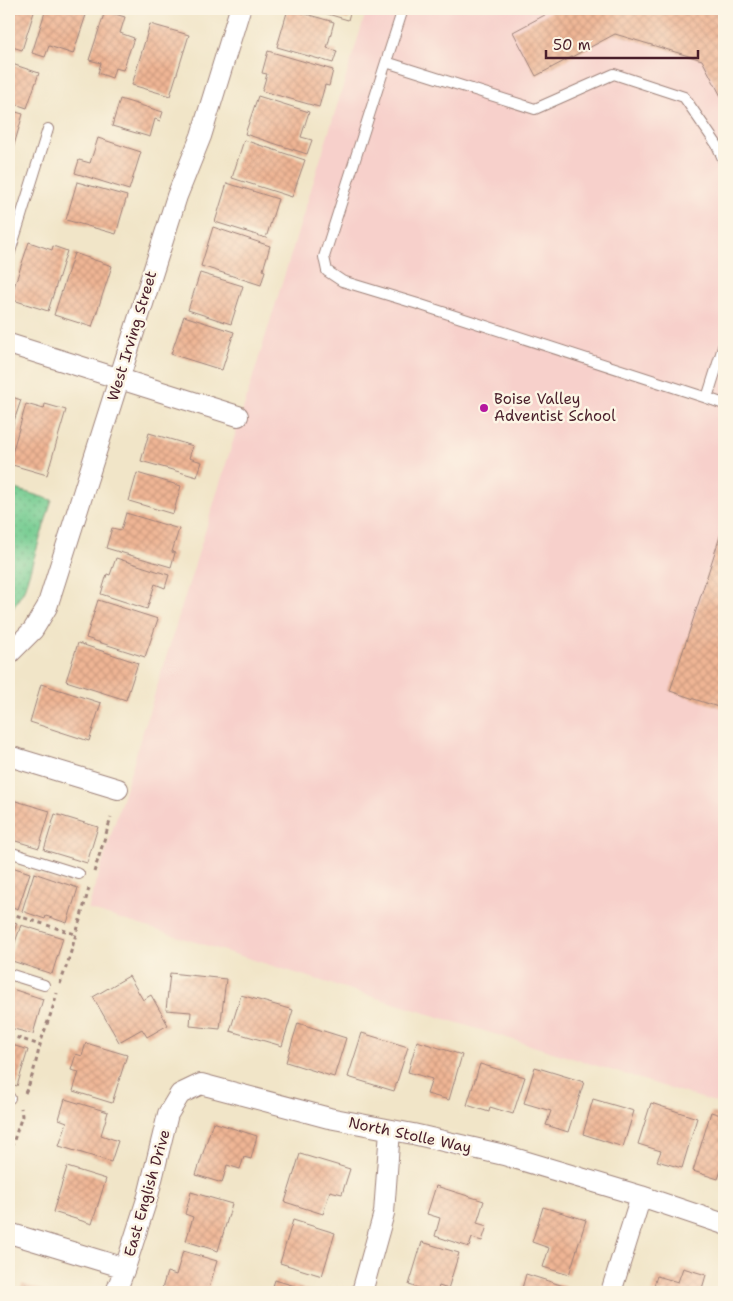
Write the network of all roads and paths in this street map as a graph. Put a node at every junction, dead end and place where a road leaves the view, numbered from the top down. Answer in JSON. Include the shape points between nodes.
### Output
{"nodes":[{"id":1,"x":240,"y":9,"type":"edge"},
{"id":2,"x":403,"y":9,"type":"edge"},
{"id":3,"x":386,"y":62,"type":"junction"},
{"id":4,"x":48,"y":129,"type":"dead end"},
{"id":5,"x":724,"y":161,"type":"edge"},
{"id":6,"x":9,"y":255,"type":"edge"},
{"id":7,"x":9,"y":344,"type":"edge"},
{"id":8,"x":724,"y":344,"type":"edge"},
{"id":9,"x":119,"y":378,"type":"junction"},
{"id":10,"x":707,"y":398,"type":"junction"},
{"id":11,"x":724,"y":404,"type":"edge"},
{"id":12,"x":238,"y":416,"type":"dead end"},
{"id":13,"x":9,"y":654,"type":"edge"},
{"id":14,"x":9,"y":756,"type":"edge"},
{"id":15,"x":118,"y":789,"type":"dead end"},
{"id":16,"x":9,"y":852,"type":"edge"},
{"id":17,"x":79,"y":874,"type":"dead end"},
{"id":18,"x":9,"y":913,"type":"edge"},
{"id":19,"x":75,"y":934,"type":"dead end"},
{"id":20,"x":9,"y":974,"type":"edge"},
{"id":21,"x":44,"y":985,"type":"dead end"},
{"id":22,"x":9,"y":1036,"type":"edge"},
{"id":23,"x":40,"y":1045,"type":"dead end"},
{"id":24,"x":180,"y":1094,"type":"joint"},
{"id":25,"x":390,"y":1130,"type":"junction"},
{"id":26,"x":641,"y":1196,"type":"junction"},
{"id":27,"x":724,"y":1224,"type":"edge"},
{"id":28,"x":9,"y":1233,"type":"edge"},
{"id":29,"x":125,"y":1268,"type":"junction"},
{"id":30,"x":116,"y":1292,"type":"edge"},
{"id":31,"x":362,"y":1292,"type":"edge"},
{"id":32,"x":611,"y":1292,"type":"edge"}],
"edges":[{"from":1,"to":9,"type":"street","name":"West Irving Street","via":[[201,136],[176,196]]},
{"from":2,"to":3,"type":"lane"},
{"from":3,"to":5,"type":"lane","via":[[536,109],[614,74],[684,97],[717,145]]},
{"from":3,"to":10,"type":"lane","via":[[324,257],[326,271],[342,281]]},
{"from":4,"to":6,"type":"lane"},
{"from":7,"to":9,"type":"street"},
{"from":8,"to":10,"type":"lane"},
{"from":9,"to":12,"type":"street"},
{"from":9,"to":13,"type":"street","name":"West Irving Street","via":[[48,607]]},
{"from":10,"to":11,"type":"lane"},
{"from":14,"to":15,"type":"street"},
{"from":16,"to":17,"type":"lane"},
{"from":18,"to":19,"type":"path"},
{"from":20,"to":21,"type":"lane"},
{"from":22,"to":23,"type":"path"},
{"from":24,"to":25,"type":"street","name":"North Stolle Way","via":[[200,1084],[329,1118]]},
{"from":24,"to":29,"type":"street","name":"East English Drive","via":[[168,1114],[148,1196]]},
{"from":25,"to":26,"type":"street","name":"North Stolle Way","via":[[504,1154]]},
{"from":25,"to":31,"type":"street","via":[[384,1213]]},
{"from":26,"to":27,"type":"street","name":"North Stolle Way"},
{"from":26,"to":32,"type":"street"},
{"from":28,"to":29,"type":"street"},
{"from":29,"to":30,"type":"street","name":"East English Drive"}]}
